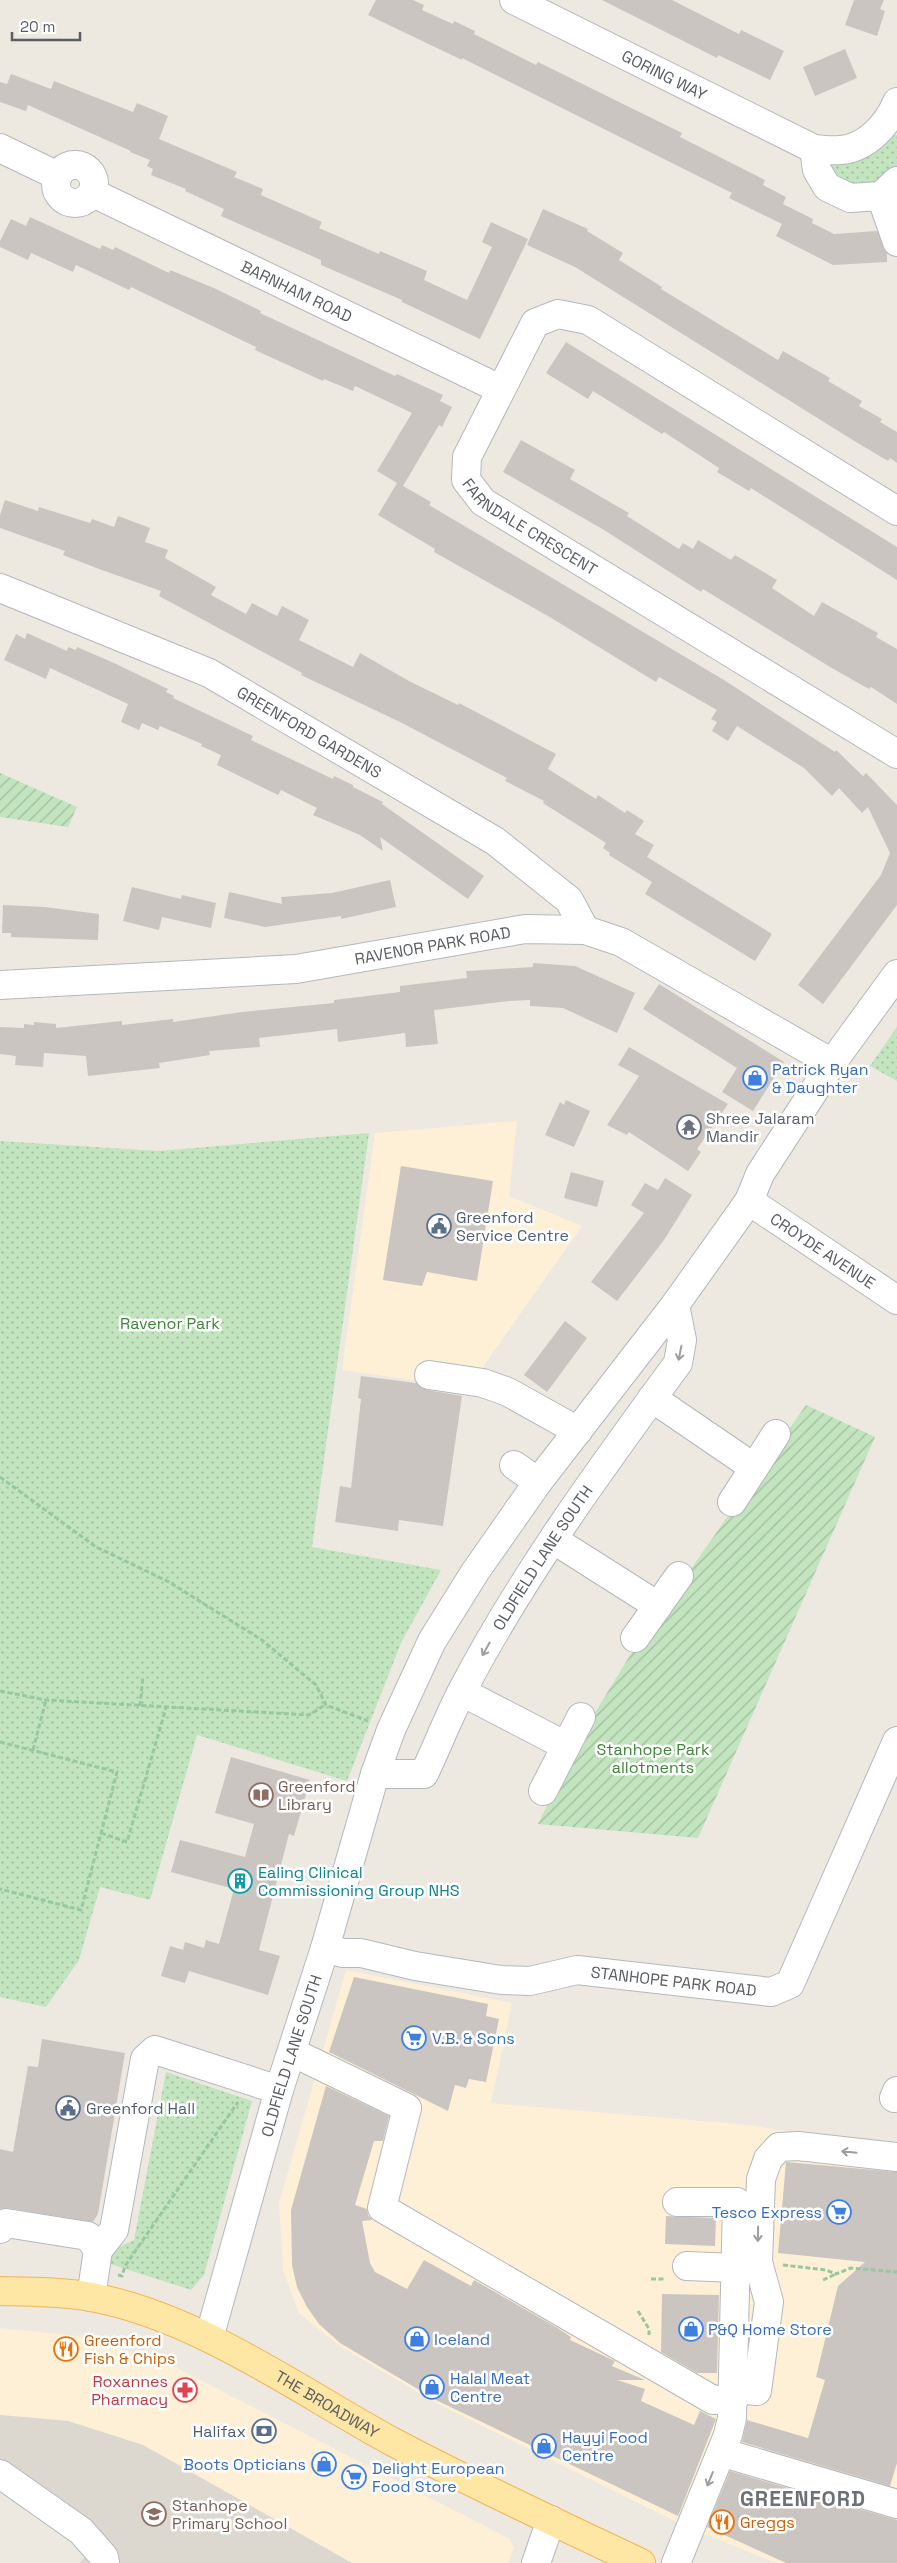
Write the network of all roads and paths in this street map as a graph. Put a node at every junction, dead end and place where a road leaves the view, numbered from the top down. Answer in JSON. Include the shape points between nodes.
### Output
{"nodes":[{"id":1,"x":514,"y":0,"type":"edge"},
{"id":2,"x":895,"y":114,"type":"edge"},
{"id":3,"x":0,"y":148,"type":"edge"},
{"id":4,"x":814,"y":150,"type":"junction"},
{"id":5,"x":889,"y":188,"type":"edge"},
{"id":6,"x":897,"y":242,"type":"edge"},
{"id":7,"x":500,"y":389,"type":"junction"},
{"id":8,"x":897,"y":511,"type":"edge"},
{"id":9,"x":0,"y":588,"type":"edge"},
{"id":10,"x":897,"y":754,"type":"edge"},
{"id":11,"x":585,"y":930,"type":"junction"},
{"id":12,"x":897,"y":974,"type":"edge"},
{"id":13,"x":0,"y":985,"type":"edge"},
{"id":14,"x":832,"y":1064,"type":"junction"},
{"id":15,"x":749,"y":1201,"type":"junction"},
{"id":16,"x":897,"y":1300,"type":"edge"},
{"id":17,"x":675,"y":1305,"type":"junction"},
{"id":18,"x":429,"y":1375,"type":"dead end"},
{"id":19,"x":652,"y":1398,"type":"junction"},
{"id":20,"x":578,"y":1431,"type":"junction"},
{"id":21,"x":776,"y":1434,"type":"dead end"},
{"id":22,"x":514,"y":1465,"type":"dead end"},
{"id":23,"x":753,"y":1468,"type":"junction"},
{"id":24,"x":0,"y":1477,"type":"edge"},
{"id":25,"x":538,"y":1482,"type":"junction"},
{"id":26,"x":732,"y":1502,"type":"dead end"},
{"id":27,"x":554,"y":1540,"type":"junction"},
{"id":28,"x":679,"y":1576,"type":"dead end"},
{"id":29,"x":658,"y":1606,"type":"junction"},
{"id":30,"x":634,"y":1638,"type":"dead end"},
{"id":31,"x":142,"y":1676,"type":"dead end"},
{"id":32,"x":0,"y":1691,"type":"edge"},
{"id":33,"x":462,"y":1692,"type":"junction"},
{"id":34,"x":46,"y":1700,"type":"junction"},
{"id":35,"x":326,"y":1705,"type":"junction"},
{"id":36,"x":140,"y":1706,"type":"junction"},
{"id":37,"x":166,"y":1708,"type":"junction"},
{"id":38,"x":582,"y":1717,"type":"dead end"},
{"id":39,"x":391,"y":1730,"type":"junction"},
{"id":40,"x":897,"y":1741,"type":"edge"},
{"id":41,"x":0,"y":1742,"type":"edge"},
{"id":42,"x":566,"y":1746,"type":"junction"},
{"id":43,"x":33,"y":1750,"type":"junction"},
{"id":44,"x":375,"y":1774,"type":"junction"},
{"id":45,"x":543,"y":1791,"type":"dead end"},
{"id":46,"x":101,"y":1833,"type":"junction"},
{"id":47,"x":0,"y":1888,"type":"edge"},
{"id":48,"x":325,"y":1948,"type":"junction"},
{"id":49,"x":292,"y":2052,"type":"junction"},
{"id":50,"x":254,"y":2082,"type":"junction"},
{"id":51,"x":279,"y":2090,"type":"junction"},
{"id":52,"x":897,"y":2157,"type":"edge"},
{"id":53,"x":677,"y":2202,"type":"dead end"},
{"id":54,"x":0,"y":2229,"type":"edge"},
{"id":55,"x":96,"y":2260,"type":"junction"},
{"id":56,"x":747,"y":2265,"type":"junction"},
{"id":57,"x":687,"y":2266,"type":"dead end"},
{"id":58,"x":897,"y":2272,"type":"edge"},
{"id":59,"x":836,"y":2274,"type":"junction"},
{"id":60,"x":823,"y":2280,"type":"dead end"},
{"id":61,"x":0,"y":2291,"type":"edge"},
{"id":62,"x":91,"y":2297,"type":"junction"},
{"id":63,"x":209,"y":2338,"type":"junction"},
{"id":64,"x":741,"y":2393,"type":"junction"},
{"id":65,"x":734,"y":2456,"type":"dead end"},
{"id":66,"x":0,"y":2474,"type":"edge"},
{"id":67,"x":897,"y":2504,"type":"edge"},
{"id":68,"x":551,"y":2520,"type":"junction"},
{"id":69,"x":105,"y":2563,"type":"edge"},
{"id":70,"x":536,"y":2563,"type":"edge"},
{"id":71,"x":642,"y":2563,"type":"edge"},
{"id":72,"x":676,"y":2563,"type":"edge"}],
"edges":[{"from":1,"to":4,"type":"street","name":"GORING WAY"},
{"from":2,"to":4,"type":"street","name":"GORING WAY","via":[[870,139],[843,150]]},
{"from":3,"to":7,"type":"street","name":"BARNHAM ROAD","via":[[58,176],[67,167],[87,168],[94,179],[93,193]]},
{"from":4,"to":5,"type":"street","via":[[817,170],[827,187],[850,198]]},
{"from":5,"to":6,"type":"street"},
{"from":7,"to":8,"type":"street","name":"FARNDALE CRESCENT","via":[[535,323],[558,314],[588,320]]},
{"from":7,"to":10,"type":"street","name":"FARNDALE CRESCENT","via":[[467,457],[466,480],[483,502]]},
{"from":9,"to":11,"type":"street","name":"GREENFORD GARDENS","via":[[209,673],[495,841],[569,900]]},
{"from":11,"to":13,"type":"street","name":"RAVENOR PARK ROAD","via":[[525,929],[296,969]]},
{"from":11,"to":14,"type":"street","name":"RAVENOR PARK ROAD","via":[[621,942]]},
{"from":12,"to":14,"type":"street","name":"OLDFIELD LANE SOUTH"},
{"from":14,"to":15,"type":"street","name":"OLDFIELD LANE SOUTH","via":[[760,1174]]},
{"from":15,"to":16,"type":"street","name":"CROYDE AVENUE"},
{"from":15,"to":17,"type":"street","name":"OLDFIELD LANE SOUTH"},
{"from":17,"to":19,"type":"street","name":"OLDFIELD LANE SOUTH","one_way":true,"via":[[682,1340],[678,1362]]},
{"from":17,"to":20,"type":"street","name":"OLDFIELD LANE SOUTH"},
{"from":18,"to":20,"type":"street","via":[[483,1383],[508,1392]]},
{"from":19,"to":23,"type":"street"},
{"from":19,"to":27,"type":"street","name":"OLDFIELD LANE SOUTH"},
{"from":20,"to":25,"type":"street","name":"OLDFIELD LANE SOUTH"},
{"from":21,"to":23,"type":"street"},
{"from":22,"to":25,"type":"street"},
{"from":23,"to":26,"type":"street"},
{"from":24,"to":35,"type":"path","via":[[96,1547],[169,1582],[262,1640],[316,1685]]},
{"from":25,"to":39,"type":"street","name":"OLDFIELD LANE SOUTH","via":[[432,1641]]},
{"from":27,"to":29,"type":"street"},
{"from":27,"to":33,"type":"street","name":"OLDFIELD LANE SOUTH","one_way":true},
{"from":28,"to":29,"type":"street"},
{"from":29,"to":30,"type":"street"},
{"from":31,"to":36,"type":"path"},
{"from":32,"to":34,"type":"path"},
{"from":33,"to":42,"type":"street"},
{"from":33,"to":44,"type":"street","name":"OLDFIELD LANE SOUTH","via":[[424,1774]]},
{"from":34,"to":36,"type":"path"},
{"from":34,"to":43,"type":"path"},
{"from":35,"to":37,"type":"path","via":[[309,1715]]},
{"from":35,"to":39,"type":"path"},
{"from":36,"to":37,"type":"path"},
{"from":37,"to":46,"type":"path","via":[[127,1842]]},
{"from":38,"to":42,"type":"street"},
{"from":39,"to":44,"type":"street","name":"OLDFIELD LANE SOUTH"},
{"from":40,"to":48,"type":"street","name":"STANHOPE PARK ROAD","via":[[790,1984],[771,1992],[577,1970],[530,1981],[501,1980]]},
{"from":41,"to":43,"type":"path"},
{"from":42,"to":45,"type":"street"},
{"from":43,"to":46,"type":"path","via":[[117,1772]]},
{"from":44,"to":48,"type":"street","name":"OLDFIELD LANE SOUTH"},
{"from":46,"to":47,"type":"path","via":[[80,1910]]},
{"from":48,"to":49,"type":"street","name":"OLDFIELD LANE SOUTH"},
{"from":49,"to":51,"type":"street","name":"OLDFIELD LANE SOUTH"},
{"from":49,"to":64,"type":"street","via":[[407,2108],[382,2208],[713,2400]]},
{"from":50,"to":51,"type":"street"},
{"from":50,"to":55,"type":"path","via":[[130,2258],[122,2276]]},
{"from":50,"to":55,"type":"street","via":[[155,2050],[145,2059],[114,2230]]},
{"from":51,"to":63,"type":"street","name":"OLDFIELD LANE SOUTH"},
{"from":52,"to":56,"type":"street","one_way":true,"via":[[798,2146],[779,2147],[768,2159],[760,2179]]},
{"from":53,"to":56,"type":"street","via":[[737,2202]]},
{"from":54,"to":55,"type":"street","via":[[6,2223],[88,2236]]},
{"from":55,"to":62,"type":"street"},
{"from":56,"to":57,"type":"street"},
{"from":56,"to":59,"type":"path","via":[[826,2270]]},
{"from":56,"to":64,"type":"street","via":[[769,2302]]},
{"from":58,"to":59,"type":"path","via":[[851,2268]]},
{"from":59,"to":60,"type":"path"},
{"from":61,"to":62,"type":"main road","name":"THE BROADWAY","via":[[54,2292]]},
{"from":62,"to":63,"type":"main road","name":"THE BROADWAY","via":[[139,2310]]},
{"from":63,"to":68,"type":"main road","name":"THE BROADWAY","via":[[394,2442]]},
{"from":64,"to":72,"type":"street","one_way":true,"via":[[728,2435]]},
{"from":65,"to":67,"type":"street"},
{"from":66,"to":69,"type":"street","via":[[80,2531],[104,2557]]},
{"from":68,"to":70,"type":"street"},
{"from":68,"to":71,"type":"main road","name":"THE BROADWAY"}]}
